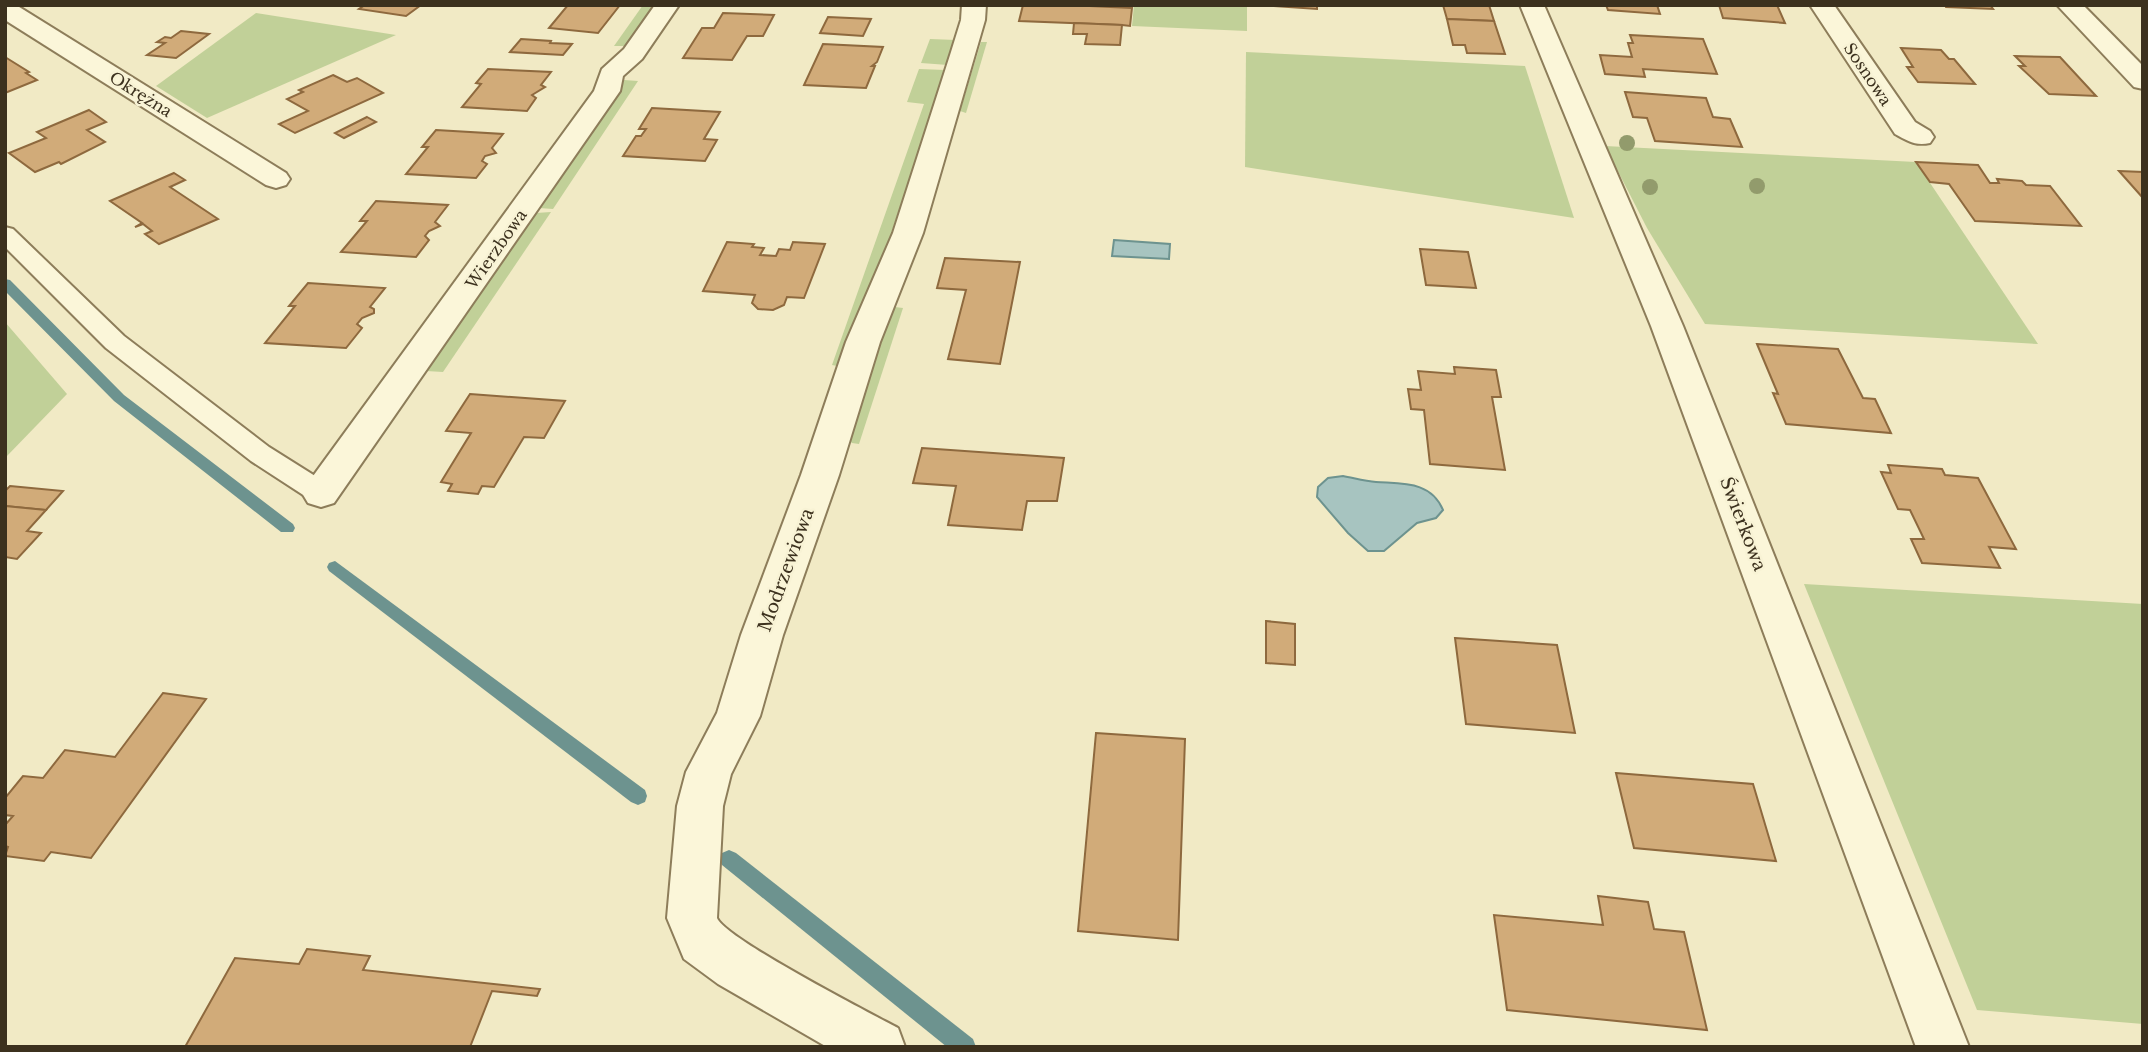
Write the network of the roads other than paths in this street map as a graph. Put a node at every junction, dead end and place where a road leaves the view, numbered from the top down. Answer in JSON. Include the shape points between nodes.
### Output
{"nodes":[{"id":1,"x":667,"y":5,"type":"edge"},
{"id":2,"x":974,"y":5,"type":"edge"},
{"id":3,"x":1532,"y":5,"type":"edge"},
{"id":4,"x":1822,"y":5,"type":"edge"},
{"id":5,"x":2069,"y":5,"type":"edge"},
{"id":6,"x":5,"y":9,"type":"edge"},
{"id":7,"x":2143,"y":81,"type":"edge"},
{"id":8,"x":1920,"y":136,"type":"dead end"},
{"id":9,"x":276,"y":179,"type":"dead end"},
{"id":10,"x":5,"y":234,"type":"edge"},
{"id":11,"x":321,"y":493,"type":"joint"},
{"id":12,"x":879,"y":1047,"type":"edge"},
{"id":13,"x":1944,"y":1047,"type":"edge"}],
"edges":[{"from":1,"to":11,"type":"street","name":"Wierzbowa","via":[[633,54],[611,74],[607,91]]},
{"from":2,"to":12,"type":"street","name":"Modrzewiowa","via":[[908,233],[863,342],[738,716],[709,772],[700,806],[692,918],[702,942]]},
{"from":3,"to":13,"type":"street","name":"Świerkowa","via":[[1667,326]]},
{"from":4,"to":8,"type":"street","name":"Sosnowa","via":[[1905,128]]},
{"from":5,"to":7,"type":"street"},
{"from":6,"to":9,"type":"street","name":"Okrężna"},
{"from":10,"to":11,"type":"lane","via":[[115,342],[260,454]]}]}
